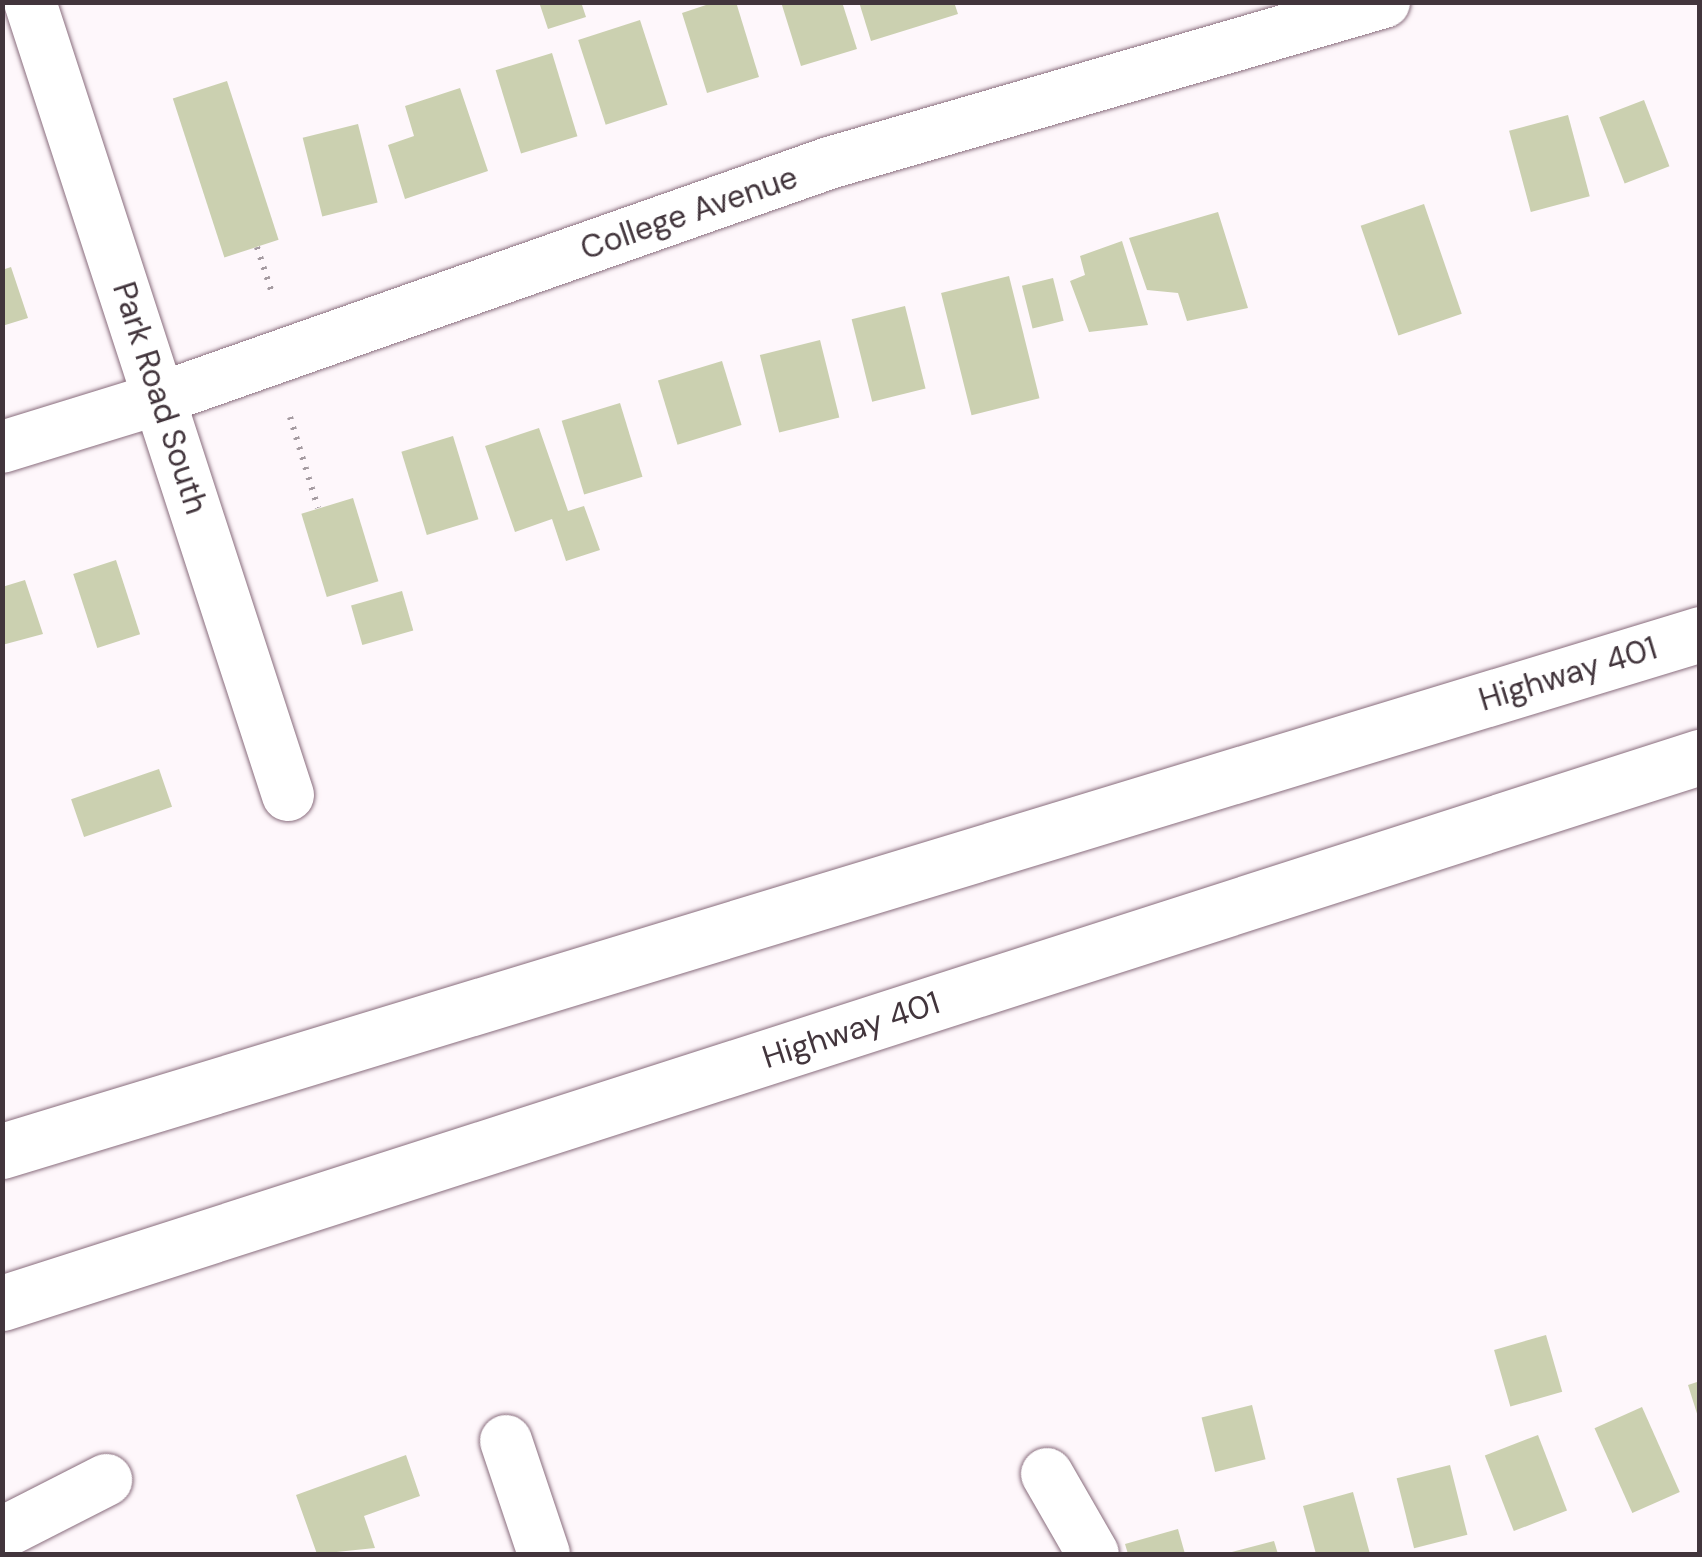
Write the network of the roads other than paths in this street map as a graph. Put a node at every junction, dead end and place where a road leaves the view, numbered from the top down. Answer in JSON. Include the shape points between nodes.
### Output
{"nodes":[{"id":1,"x":30,"y":2,"type":"edge"},
{"id":2,"x":1384,"y":2,"type":"edge"},
{"id":3,"x":161,"y":398,"type":"junction"},
{"id":4,"x":2,"y":447,"type":"edge"},
{"id":5,"x":1700,"y":634,"type":"edge"},
{"id":6,"x":1700,"y":756,"type":"edge"},
{"id":7,"x":288,"y":794,"type":"dead end"},
{"id":8,"x":2,"y":1151,"type":"edge"},
{"id":9,"x":2,"y":1303,"type":"edge"},
{"id":10,"x":506,"y":1441,"type":"dead end"},
{"id":11,"x":1048,"y":1474,"type":"dead end"},
{"id":12,"x":106,"y":1480,"type":"dead end"},
{"id":13,"x":2,"y":1533,"type":"edge"},
{"id":14,"x":544,"y":1554,"type":"edge"},
{"id":15,"x":1093,"y":1554,"type":"edge"}],
"edges":[{"from":1,"to":3,"type":"street","name":"Park Road South"},
{"from":2,"to":3,"type":"street","name":"College Avenue","via":[[829,163]]},
{"from":3,"to":4,"type":"street","name":"College Avenue"},
{"from":3,"to":7,"type":"street","name":"Park Road South"},
{"from":5,"to":8,"type":"highway","name":"Highway 401"},
{"from":6,"to":9,"type":"highway","name":"Highway 401"},
{"from":10,"to":14,"type":"street"},
{"from":11,"to":15,"type":"street"},
{"from":12,"to":13,"type":"street"}]}
